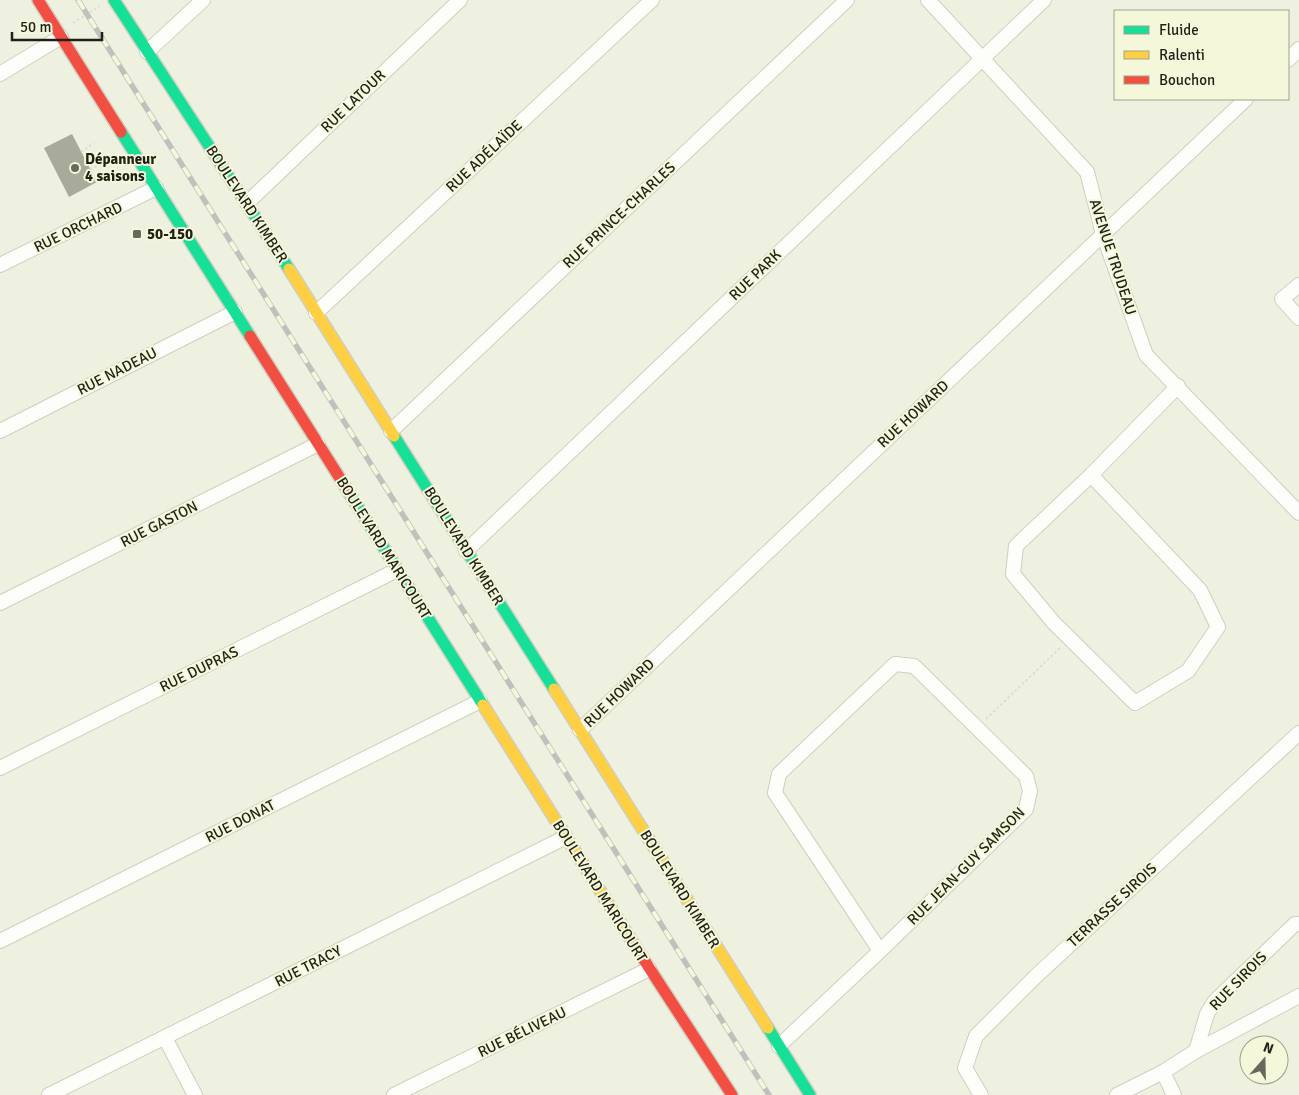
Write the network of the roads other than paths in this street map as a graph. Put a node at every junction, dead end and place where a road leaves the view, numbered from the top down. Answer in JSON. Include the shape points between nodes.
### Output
{"nodes":[{"id":1,"x":38,"y":0,"type":"edge"},
{"id":2,"x":203,"y":0,"type":"edge"},
{"id":3,"x":460,"y":0,"type":"edge"},
{"id":4,"x":652,"y":0,"type":"edge"},
{"id":5,"x":848,"y":0,"type":"edge"},
{"id":6,"x":928,"y":0,"type":"edge"},
{"id":7,"x":1044,"y":0,"type":"edge"},
{"id":8,"x":109,"y":1,"type":"edge"},
{"id":9,"x":65,"y":31,"type":"junction"},
{"id":10,"x":1299,"y":49,"type":"edge"},
{"id":11,"x":147,"y":52,"type":"junction"},
{"id":12,"x":982,"y":57,"type":"junction"},
{"id":13,"x":1289,"y":59,"type":"edge"},
{"id":14,"x":0,"y":74,"type":"edge"},
{"id":15,"x":1245,"y":100,"type":"edge"},
{"id":16,"x":156,"y":188,"type":"junction"},
{"id":17,"x":247,"y":202,"type":"junction"},
{"id":18,"x":1103,"y":234,"type":"junction"},
{"id":19,"x":0,"y":265,"type":"edge"},
{"id":20,"x":1299,"y":285,"type":"edge"},
{"id":21,"x":235,"y":312,"type":"junction"},
{"id":22,"x":316,"y":313,"type":"junction"},
{"id":23,"x":1299,"y":318,"type":"edge"},
{"id":24,"x":1178,"y":386,"type":"junction"},
{"id":25,"x":0,"y":431,"type":"edge"},
{"id":26,"x":391,"y":431,"type":"junction"},
{"id":27,"x":318,"y":444,"type":"junction"},
{"id":28,"x":1091,"y":475,"type":"junction"},
{"id":29,"x":1299,"y":513,"type":"edge"},
{"id":30,"x":466,"y":551,"type":"junction"},
{"id":31,"x":397,"y":570,"type":"junction"},
{"id":32,"x":0,"y":603,"type":"edge"},
{"id":33,"x":480,"y":701,"type":"junction"},
{"id":34,"x":580,"y":730,"type":"junction"},
{"id":35,"x":1299,"y":733,"type":"edge"},
{"id":36,"x":0,"y":768,"type":"edge"},
{"id":37,"x":566,"y":837,"type":"junction"},
{"id":38,"x":1299,"y":924,"type":"edge"},
{"id":39,"x":0,"y":941,"type":"edge"},
{"id":40,"x":880,"y":951,"type":"junction"},
{"id":41,"x":649,"y":969,"type":"junction"},
{"id":42,"x":1299,"y":996,"type":"edge"},
{"id":43,"x":165,"y":1038,"type":"junction"},
{"id":44,"x":779,"y":1046,"type":"junction"},
{"id":45,"x":1196,"y":1051,"type":"junction"},
{"id":46,"x":1163,"y":1072,"type":"junction"},
{"id":47,"x":49,"y":1095,"type":"edge"},
{"id":48,"x":195,"y":1095,"type":"edge"},
{"id":49,"x":394,"y":1095,"type":"edge"},
{"id":50,"x":732,"y":1095,"type":"edge"},
{"id":51,"x":810,"y":1095,"type":"edge"},
{"id":52,"x":981,"y":1095,"type":"edge"},
{"id":53,"x":1117,"y":1095,"type":"edge"},
{"id":54,"x":1174,"y":1095,"type":"edge"}],
"edges":[{"from":1,"to":9,"type":"street","name":"BOULEVARD MARICOURT"},
{"from":2,"to":11,"type":"street"},
{"from":3,"to":17,"type":"street","name":"RUE LATOUR"},
{"from":4,"to":22,"type":"street","name":"RUE ADÉLAÏDE"},
{"from":5,"to":26,"type":"street","name":"RUE PRINCE-CHARLES"},
{"from":6,"to":12,"type":"street","name":"AVENUE TRUDEAU"},
{"from":7,"to":12,"type":"street","name":"RUE PARK"},
{"from":8,"to":11,"type":"street","name":"BOULEVARD KIMBER"},
{"from":9,"to":14,"type":"street"},
{"from":9,"to":16,"type":"street","name":"BOULEVARD MARICOURT"},
{"from":10,"to":13,"type":"street"},
{"from":11,"to":17,"type":"street","name":"BOULEVARD KIMBER"},
{"from":12,"to":18,"type":"street","name":"AVENUE TRUDEAU","via":[[1087,172]]},
{"from":12,"to":30,"type":"street","name":"RUE PARK"},
{"from":15,"to":18,"type":"street","name":"RUE HOWARD"},
{"from":16,"to":19,"type":"street","name":"RUE ORCHARD"},
{"from":16,"to":21,"type":"street","name":"BOULEVARD MARICOURT"},
{"from":17,"to":22,"type":"street","name":"BOULEVARD KIMBER"},
{"from":18,"to":24,"type":"street","name":"AVENUE TRUDEAU","via":[[1146,356]]},
{"from":18,"to":34,"type":"street","name":"RUE HOWARD"},
{"from":20,"to":23,"type":"street","via":[[1282,299]]},
{"from":21,"to":25,"type":"street","name":"RUE NADEAU"},
{"from":21,"to":27,"type":"street","name":"BOULEVARD MARICOURT"},
{"from":22,"to":26,"type":"street","name":"BOULEVARD KIMBER"},
{"from":24,"to":28,"type":"street"},
{"from":24,"to":29,"type":"street","name":"AVENUE TRUDEAU"},
{"from":26,"to":30,"type":"street","name":"BOULEVARD KIMBER"},
{"from":27,"to":31,"type":"street","name":"BOULEVARD MARICOURT"},
{"from":27,"to":32,"type":"street","name":"RUE GASTON"},
{"from":28,"to":28,"type":"street","via":[[1016,546],[1013,574],[1054,624],[1136,703],[1188,671],[1218,627],[1200,590]]},
{"from":30,"to":34,"type":"street","name":"BOULEVARD KIMBER"},
{"from":31,"to":33,"type":"street","name":"BOULEVARD MARICOURT"},
{"from":31,"to":36,"type":"street","name":"RUE DUPRAS"},
{"from":33,"to":37,"type":"street","name":"BOULEVARD MARICOURT"},
{"from":33,"to":39,"type":"street","name":"RUE DONAT"},
{"from":34,"to":44,"type":"street","name":"BOULEVARD KIMBER"},
{"from":35,"to":52,"type":"street","name":"TERRASSE SIROIS","via":[[1034,977],[976,1036],[965,1068]]},
{"from":37,"to":41,"type":"street","name":"BOULEVARD MARICOURT"},
{"from":37,"to":43,"type":"street","name":"RUE TRACY"},
{"from":38,"to":45,"type":"street","name":"RUE SIROIS","via":[[1295,924],[1215,1001],[1207,1014]]},
{"from":40,"to":40,"type":"street","name":"RUE JEAN-GUY SAMSON","via":[[1026,808],[1030,792],[1026,776],[914,666],[895,664],[779,774],[775,793]]},
{"from":40,"to":44,"type":"street","name":"RUE JEAN-GUY SAMSON"},
{"from":41,"to":49,"type":"street","name":"RUE BÉLIVEAU"},
{"from":41,"to":50,"type":"street","name":"BOULEVARD MARICOURT"},
{"from":42,"to":45,"type":"street","name":"RUE SIROIS"},
{"from":43,"to":47,"type":"street","name":"RUE TRACY"},
{"from":43,"to":48,"type":"street"},
{"from":44,"to":51,"type":"street","name":"BOULEVARD KIMBER"},
{"from":45,"to":46,"type":"street","name":"RUE SIROIS"},
{"from":46,"to":53,"type":"street","name":"RUE SIROIS"},
{"from":46,"to":54,"type":"street"}]}
